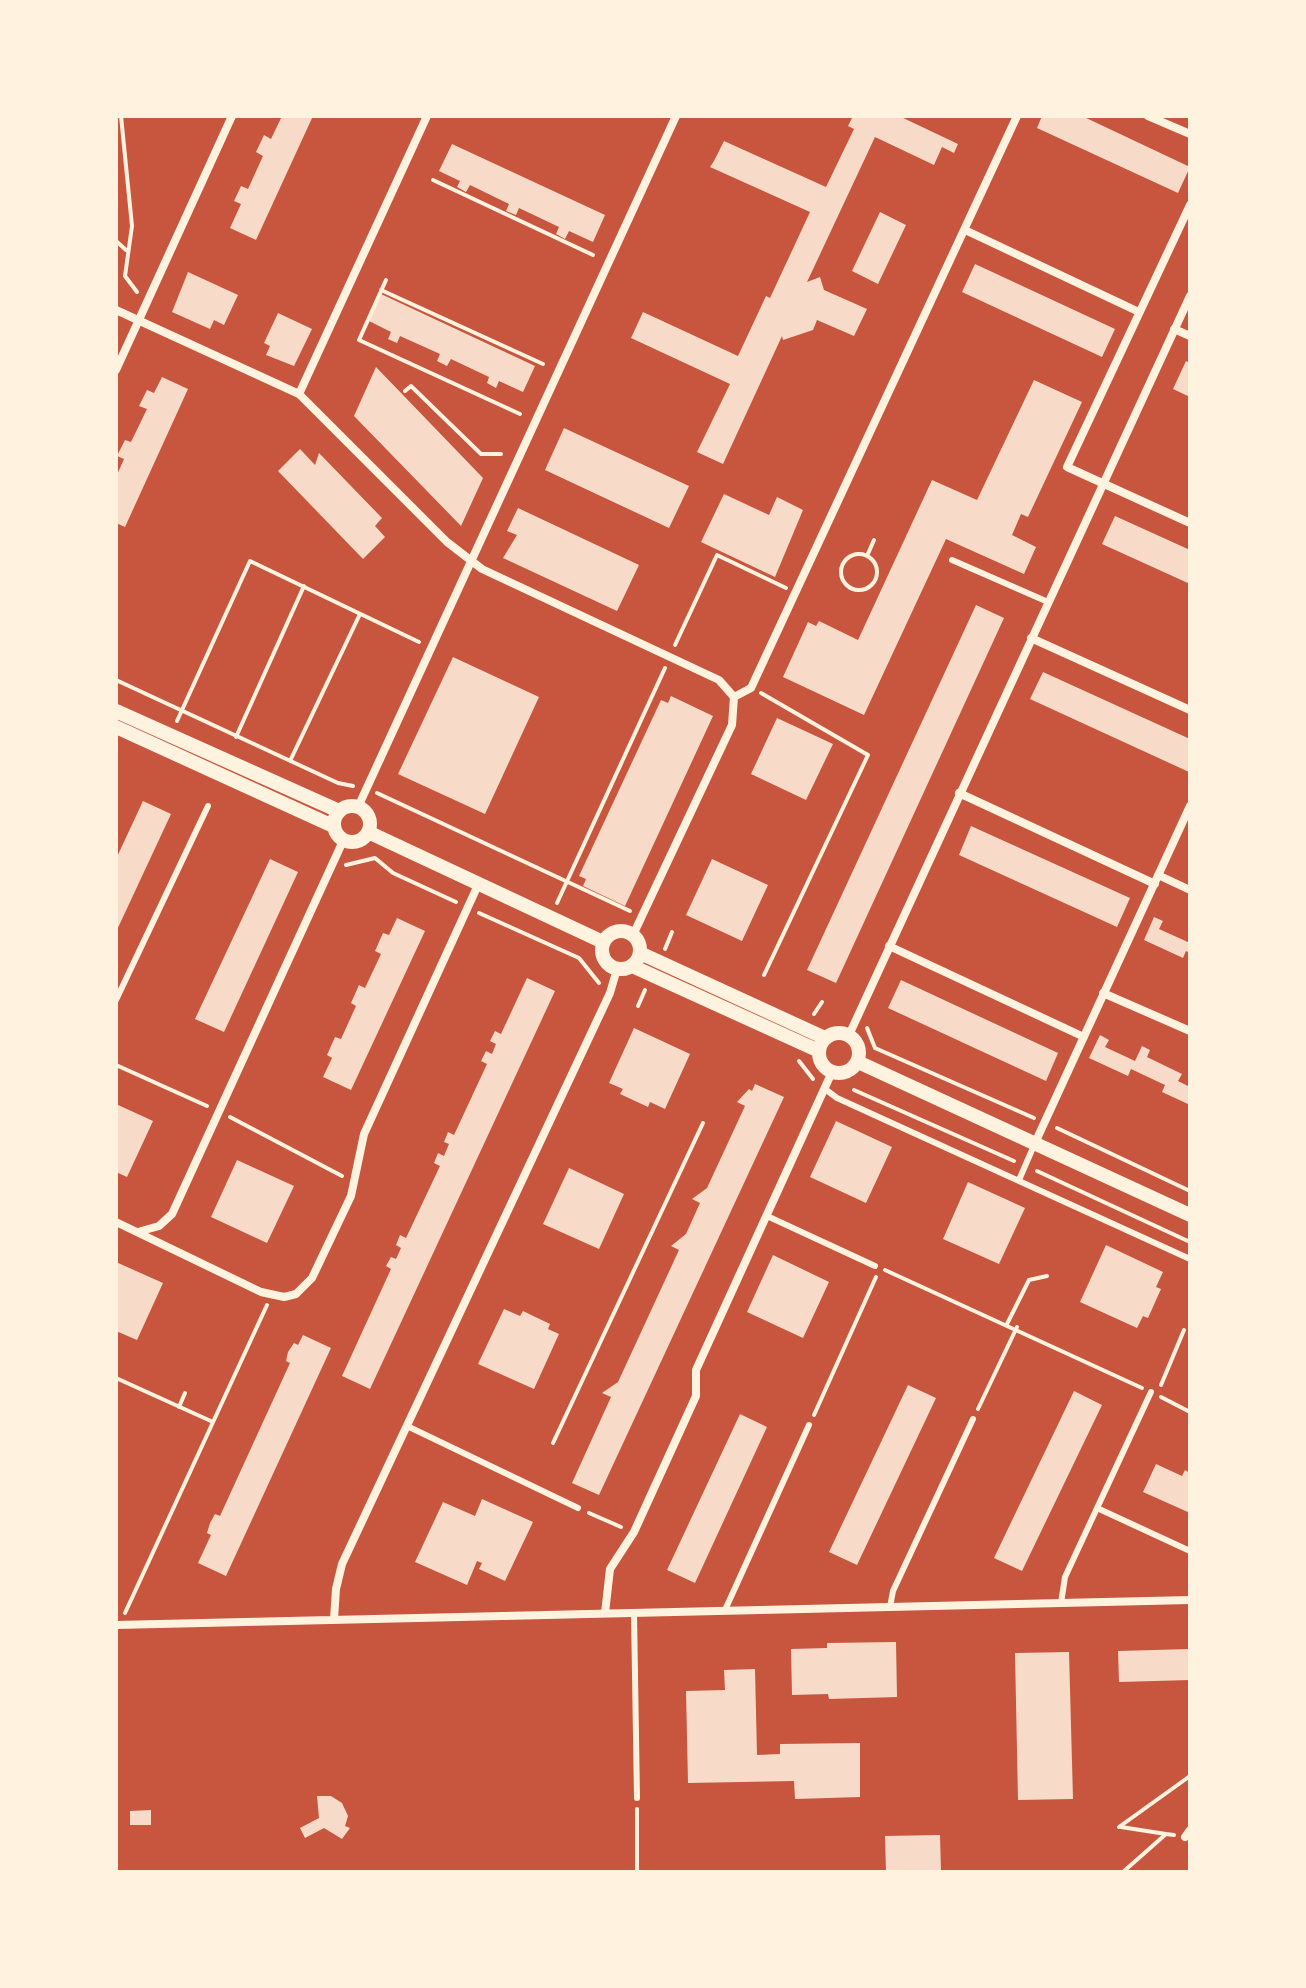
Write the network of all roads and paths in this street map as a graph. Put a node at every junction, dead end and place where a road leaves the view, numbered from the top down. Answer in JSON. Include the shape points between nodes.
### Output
{"nodes":[{"id":1,"x":121,"y":116,"type":"edge"},
{"id":2,"x":232,"y":116,"type":"edge"},
{"id":3,"x":427,"y":116,"type":"edge"},
{"id":4,"x":676,"y":116,"type":"edge"},
{"id":5,"x":1017,"y":116,"type":"edge"},
{"id":6,"x":1148,"y":116,"type":"edge"},
{"id":7,"x":1190,"y":134,"type":"edge"},
{"id":8,"x":433,"y":180,"type":"dead end"},
{"id":9,"x":1190,"y":205,"type":"edge"},
{"id":10,"x":965,"y":230,"type":"junction"},
{"id":11,"x":116,"y":241,"type":"edge"},
{"id":12,"x":127,"y":251,"type":"junction"},
{"id":13,"x":593,"y":255,"type":"dead end"},
{"id":14,"x":386,"y":280,"type":"dead end"},
{"id":15,"x":381,"y":290,"type":"junction"},
{"id":16,"x":1190,"y":296,"type":"edge"},
{"id":17,"x":149,"y":298,"type":"junction"},
{"id":18,"x":116,"y":310,"type":"edge"},
{"id":19,"x":1139,"y":312,"type":"junction"},
{"id":20,"x":139,"y":321,"type":"junction"},
{"id":21,"x":1174,"y":329,"type":"junction"},
{"id":22,"x":1190,"y":336,"type":"edge"},
{"id":23,"x":543,"y":364,"type":"dead end"},
{"id":24,"x":116,"y":370,"type":"edge"},
{"id":25,"x":405,"y":391,"type":"dead end"},
{"id":26,"x":299,"y":394,"type":"junction"},
{"id":27,"x":520,"y":414,"type":"dead end"},
{"id":28,"x":501,"y":454,"type":"dead end"},
{"id":29,"x":1103,"y":484,"type":"junction"},
{"id":30,"x":1190,"y":523,"type":"edge"},
{"id":31,"x":874,"y":540,"type":"dead end"},
{"id":32,"x":867,"y":556,"type":"junction"},
{"id":33,"x":952,"y":560,"type":"dead end"},
{"id":34,"x":470,"y":561,"type":"junction"},
{"id":35,"x":304,"y":586,"type":"junction"},
{"id":36,"x":796,"y":593,"type":"junction"},
{"id":37,"x":1048,"y":602,"type":"junction"},
{"id":38,"x":360,"y":614,"type":"junction"},
{"id":39,"x":1031,"y":638,"type":"junction"},
{"id":40,"x":431,"y":647,"type":"junction"},
{"id":41,"x":670,"y":657,"type":"junction"},
{"id":42,"x":116,"y":680,"type":"edge"},
{"id":43,"x":751,"y":688,"type":"junction"},
{"id":44,"x":734,"y":697,"type":"junction"},
{"id":45,"x":182,"y":710,"type":"junction"},
{"id":46,"x":1190,"y":710,"type":"edge"},
{"id":47,"x":116,"y":711,"type":"edge"},
{"id":48,"x":116,"y":727,"type":"edge"},
{"id":49,"x":236,"y":737,"type":"junction"},
{"id":50,"x":181,"y":741,"type":"junction"},
{"id":51,"x":290,"y":761,"type":"junction"},
{"id":52,"x":366,"y":789,"type":"junction"},
{"id":53,"x":959,"y":793,"type":"junction"},
{"id":54,"x":208,"y":806,"type":"dead end"},
{"id":55,"x":1190,"y":806,"type":"edge"},
{"id":56,"x":358,"y":807,"type":"junction"},
{"id":57,"x":339,"y":811,"type":"junction"},
{"id":58,"x":333,"y":826,"type":"junction"},
{"id":59,"x":368,"y":832,"type":"junction"},
{"id":60,"x":343,"y":841,"type":"junction"},
{"id":61,"x":1156,"y":879,"type":"junction"},
{"id":62,"x":567,"y":883,"type":"junction"},
{"id":63,"x":478,"y":885,"type":"junction"},
{"id":64,"x":1190,"y":890,"type":"edge"},
{"id":65,"x":643,"y":917,"type":"junction"},
{"id":66,"x":633,"y":935,"type":"junction"},
{"id":67,"x":603,"y":942,"type":"junction"},
{"id":68,"x":889,"y":946,"type":"junction"},
{"id":69,"x":630,"y":962,"type":"junction"},
{"id":70,"x":764,"y":975,"type":"dead end"},
{"id":71,"x":645,"y":991,"type":"dead end"},
{"id":72,"x":1103,"y":993,"type":"junction"},
{"id":73,"x":658,"y":997,"type":"dead end"},
{"id":74,"x":116,"y":1000,"type":"edge"},
{"id":75,"x":858,"y":1018,"type":"junction"},
{"id":76,"x":1190,"y":1031,"type":"edge"},
{"id":77,"x":849,"y":1035,"type":"junction"},
{"id":78,"x":1084,"y":1037,"type":"junction"},
{"id":79,"x":822,"y":1045,"type":"junction"},
{"id":80,"x":797,"y":1058,"type":"dead end"},
{"id":81,"x":858,"y":1062,"type":"junction"},
{"id":82,"x":116,"y":1065,"type":"edge"},
{"id":83,"x":832,"y":1072,"type":"junction"},
{"id":84,"x":825,"y":1089,"type":"junction"},
{"id":85,"x":219,"y":1111,"type":"junction"},
{"id":86,"x":1045,"y":1122,"type":"junction"},
{"id":87,"x":703,"y":1123,"type":"dead end"},
{"id":88,"x":1035,"y":1143,"type":"junction"},
{"id":89,"x":1025,"y":1166,"type":"junction"},
{"id":90,"x":1019,"y":1180,"type":"junction"},
{"id":91,"x":355,"y":1183,"type":"junction"},
{"id":92,"x":1190,"y":1191,"type":"edge"},
{"id":93,"x":1190,"y":1215,"type":"edge"},
{"id":94,"x":767,"y":1216,"type":"junction"},
{"id":95,"x":116,"y":1222,"type":"edge"},
{"id":96,"x":138,"y":1232,"type":"junction"},
{"id":97,"x":1190,"y":1242,"type":"edge"},
{"id":98,"x":1190,"y":1259,"type":"edge"},
{"id":99,"x":878,"y":1267,"type":"junction"},
{"id":100,"x":1047,"y":1276,"type":"dead end"},
{"id":101,"x":271,"y":1296,"type":"junction"},
{"id":102,"x":1007,"y":1324,"type":"junction"},
{"id":103,"x":1017,"y":1327,"type":"junction"},
{"id":104,"x":1184,"y":1330,"type":"dead end"},
{"id":105,"x":116,"y":1378,"type":"edge"},
{"id":106,"x":1151,"y":1392,"type":"joint"},
{"id":107,"x":185,"y":1393,"type":"dead end"},
{"id":108,"x":179,"y":1407,"type":"junction"},
{"id":109,"x":1190,"y":1412,"type":"edge"},
{"id":110,"x":973,"y":1419,"type":"joint"},
{"id":111,"x":213,"y":1422,"type":"junction"},
{"id":112,"x":809,"y":1425,"type":"joint"},
{"id":113,"x":407,"y":1426,"type":"junction"},
{"id":114,"x":553,"y":1443,"type":"dead end"},
{"id":115,"x":578,"y":1508,"type":"joint"},
{"id":116,"x":1097,"y":1508,"type":"junction"},
{"id":117,"x":634,"y":1532,"type":"junction"},
{"id":118,"x":1190,"y":1551,"type":"edge"},
{"id":119,"x":1190,"y":1600,"type":"edge"},
{"id":120,"x":1061,"y":1603,"type":"junction"},
{"id":121,"x":890,"y":1607,"type":"junction"},
{"id":122,"x":725,"y":1610,"type":"junction"},
{"id":123,"x":605,"y":1613,"type":"junction"},
{"id":124,"x":634,"y":1613,"type":"junction"},
{"id":125,"x":334,"y":1619,"type":"junction"},
{"id":126,"x":118,"y":1625,"type":"edge"},
{"id":127,"x":1190,"y":1776,"type":"edge"},
{"id":128,"x":637,"y":1798,"type":"joint"},
{"id":129,"x":1187,"y":1833,"type":"edge"},
{"id":130,"x":1166,"y":1834,"type":"junction"},
{"id":131,"x":637,"y":1872,"type":"edge"},
{"id":132,"x":1123,"y":1872,"type":"edge"}],
"edges":[{"from":1,"to":12,"type":"path","via":[[132,226]]},
{"from":2,"to":17,"type":"street"},
{"from":3,"to":26,"type":"street"},
{"from":4,"to":34,"type":"street"},
{"from":5,"to":10,"type":"street"},
{"from":6,"to":7,"type":"street"},
{"from":8,"to":13,"type":"path"},
{"from":9,"to":19,"type":"street"},
{"from":10,"to":19,"type":"street"},
{"from":10,"to":36,"type":"street"},
{"from":11,"to":12,"type":"path"},
{"from":12,"to":17,"type":"path","via":[[125,276],[135,291]]},
{"from":14,"to":15,"type":"path"},
{"from":15,"to":23,"type":"path"},
{"from":15,"to":27,"type":"path","via":[[359,340]]},
{"from":16,"to":21,"type":"street"},
{"from":17,"to":20,"type":"street"},
{"from":18,"to":20,"type":"street"},
{"from":19,"to":29,"type":"street","via":[[1067,467]]},
{"from":20,"to":24,"type":"street"},
{"from":20,"to":26,"type":"street"},
{"from":21,"to":22,"type":"street"},
{"from":21,"to":29,"type":"street"},
{"from":25,"to":28,"type":"path","via":[[411,386],[481,454]]},
{"from":26,"to":34,"type":"street"},
{"from":29,"to":30,"type":"street"},
{"from":29,"to":37,"type":"street"},
{"from":31,"to":32,"type":"path"},
{"from":32,"to":32,"type":"path","via":[[875,565],[874,582],[852,589],[841,576],[843,565],[856,555]]},
{"from":33,"to":37,"type":"lane"},
{"from":34,"to":40,"type":"street"},
{"from":34,"to":41,"type":"street"},
{"from":35,"to":38,"type":"path"},
{"from":35,"to":45,"type":"path","via":[[250,561]]},
{"from":35,"to":49,"type":"path"},
{"from":36,"to":41,"type":"path","via":[[717,555]]},
{"from":36,"to":43,"type":"street"},
{"from":37,"to":39,"type":"street"},
{"from":38,"to":40,"type":"path"},
{"from":38,"to":51,"type":"path"},
{"from":39,"to":46,"type":"street"},
{"from":39,"to":53,"type":"street"},
{"from":40,"to":52,"type":"street"},
{"from":41,"to":44,"type":"street","via":[[719,680]]},
{"from":41,"to":62,"type":"path"},
{"from":42,"to":45,"type":"path"},
{"from":43,"to":44,"type":"street"},
{"from":43,"to":70,"type":"path","via":[[868,755]]},
{"from":44,"to":65,"type":"street","via":[[732,725]]},
{"from":45,"to":49,"type":"path"},
{"from":45,"to":50,"type":"path","via":[[174,727],[183,732]]},
{"from":47,"to":50,"type":"street"},
{"from":48,"to":58,"type":"street"},
{"from":49,"to":51,"type":"path"},
{"from":50,"to":57,"type":"street"},
{"from":51,"to":52,"type":"path","via":[[338,783]]},
{"from":52,"to":56,"type":"street"},
{"from":52,"to":62,"type":"path"},
{"from":53,"to":61,"type":"street"},
{"from":53,"to":68,"type":"street"},
{"from":54,"to":74,"type":"lane"},
{"from":55,"to":61,"type":"street"},
{"from":56,"to":57,"type":"street"},
{"from":56,"to":59,"type":"street","via":[[368,817]]},
{"from":57,"to":58,"type":"street"},
{"from":58,"to":60,"type":"street"},
{"from":59,"to":60,"type":"street","via":[[360,840]]},
{"from":59,"to":63,"type":"street"},
{"from":60,"to":85,"type":"street"},
{"from":61,"to":64,"type":"street"},
{"from":61,"to":72,"type":"street"},
{"from":62,"to":65,"type":"path"},
{"from":63,"to":67,"type":"street"},
{"from":63,"to":91,"type":"street","via":[[364,1134]]},
{"from":65,"to":66,"type":"street"},
{"from":66,"to":67,"type":"street","via":[[616,931]]},
{"from":66,"to":69,"type":"street"},
{"from":67,"to":69,"type":"street","via":[[605,962]]},
{"from":68,"to":75,"type":"street"},
{"from":68,"to":78,"type":"street"},
{"from":69,"to":79,"type":"street"},
{"from":69,"to":113,"type":"street","via":[[610,993]]},
{"from":71,"to":73,"type":"path"},
{"from":72,"to":76,"type":"street"},
{"from":72,"to":78,"type":"street"},
{"from":75,"to":77,"type":"street"},
{"from":75,"to":86,"type":"path","via":[[866,1024],[875,1048]]},
{"from":77,"to":79,"type":"street","via":[[834,1033]]},
{"from":77,"to":81,"type":"street","via":[[858,1044]]},
{"from":78,"to":86,"type":"street"},
{"from":79,"to":83,"type":"street","via":[[823,1066]]},
{"from":80,"to":84,"type":"path","via":[[804,1072]]},
{"from":81,"to":83,"type":"street","via":[[850,1071]]},
{"from":81,"to":88,"type":"street"},
{"from":82,"to":85,"type":"path"},
{"from":83,"to":84,"type":"street"},
{"from":84,"to":89,"type":"path","via":[[863,1091]]},
{"from":84,"to":90,"type":"lane"},
{"from":84,"to":94,"type":"street"},
{"from":85,"to":91,"type":"path"},
{"from":85,"to":96,"type":"street","via":[[172,1214],[159,1226]]},
{"from":86,"to":88,"type":"street"},
{"from":86,"to":92,"type":"path"},
{"from":87,"to":114,"type":"path"},
{"from":88,"to":89,"type":"lane"},
{"from":88,"to":93,"type":"street"},
{"from":89,"to":90,"type":"lane"},
{"from":89,"to":97,"type":"path"},
{"from":90,"to":98,"type":"lane"},
{"from":91,"to":101,"type":"street","via":[[312,1278],[296,1294]]},
{"from":94,"to":99,"type":"lane"},
{"from":94,"to":117,"type":"street","via":[[696,1370],[696,1396]]},
{"from":95,"to":96,"type":"street"},
{"from":96,"to":101,"type":"street"},
{"from":99,"to":102,"type":"path"},
{"from":99,"to":112,"type":"path"},
{"from":100,"to":102,"type":"path","via":[[1029,1280]]},
{"from":101,"to":111,"type":"path"},
{"from":102,"to":103,"type":"path"},
{"from":103,"to":106,"type":"path"},
{"from":103,"to":110,"type":"path"},
{"from":104,"to":109,"type":"path","via":[[1156,1395]]},
{"from":105,"to":108,"type":"path"},
{"from":106,"to":116,"type":"lane"},
{"from":107,"to":108,"type":"path"},
{"from":108,"to":111,"type":"path"},
{"from":110,"to":121,"type":"lane"},
{"from":111,"to":126,"type":"path"},
{"from":112,"to":122,"type":"lane"},
{"from":113,"to":115,"type":"lane"},
{"from":113,"to":125,"type":"street","via":[[342,1564]]},
{"from":115,"to":117,"type":"path"},
{"from":116,"to":118,"type":"lane"},
{"from":116,"to":120,"type":"lane","via":[[1065,1577]]},
{"from":117,"to":123,"type":"street","via":[[610,1569]]},
{"from":119,"to":120,"type":"street"},
{"from":120,"to":121,"type":"street"},
{"from":121,"to":122,"type":"street"},
{"from":122,"to":124,"type":"street"},
{"from":123,"to":124,"type":"street"},
{"from":123,"to":125,"type":"street"},
{"from":124,"to":128,"type":"lane"},
{"from":125,"to":126,"type":"street"},
{"from":127,"to":130,"type":"path","via":[[1119,1827]]},
{"from":128,"to":131,"type":"path"},
{"from":129,"to":130,"type":"path"},
{"from":130,"to":132,"type":"path"}]}
